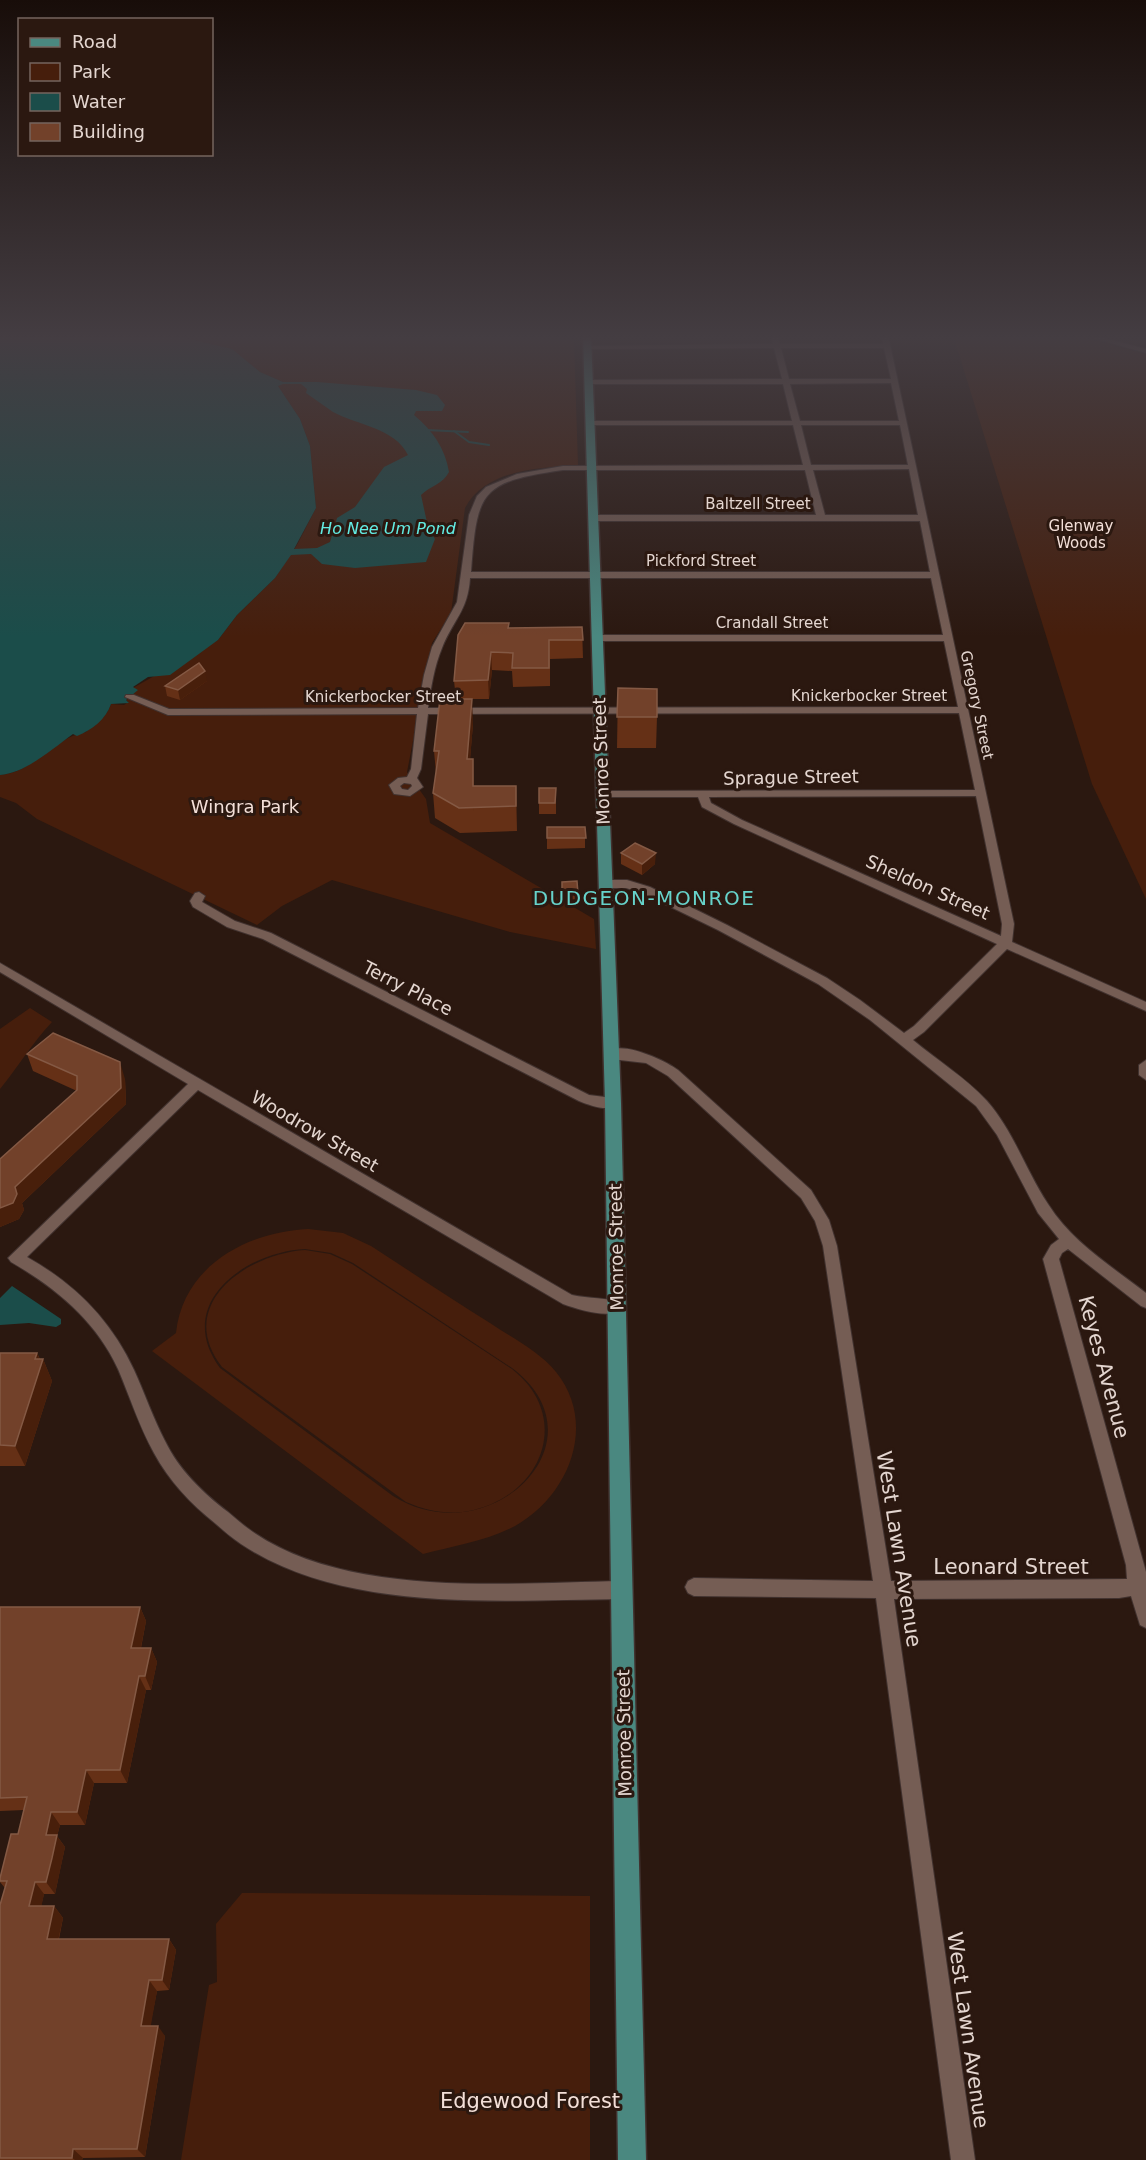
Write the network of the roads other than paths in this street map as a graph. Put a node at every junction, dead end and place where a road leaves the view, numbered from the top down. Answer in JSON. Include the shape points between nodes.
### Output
{"nodes":[{"id":1,"x":591,"y":436,"type":"edge"},
{"id":2,"x":799,"y":436,"type":"edge"},
{"id":3,"x":906,"y":436,"type":"edge"},
{"id":4,"x":913,"y":467,"type":"junction"},
{"id":5,"x":592,"y":468,"type":"junction"},
{"id":6,"x":807,"y":468,"type":"junction"},
{"id":7,"x":593,"y":518,"type":"junction"},
{"id":8,"x":821,"y":518,"type":"junction"},
{"id":9,"x":924,"y":518,"type":"junction"},
{"id":10,"x":936,"y":574,"type":"junction"},
{"id":11,"x":466,"y":575,"type":"junction"},
{"id":12,"x":594,"y":575,"type":"junction"},
{"id":13,"x":597,"y":638,"type":"junction"},
{"id":14,"x":947,"y":638,"type":"junction"},
{"id":15,"x":130,"y":697,"type":"dead end"},
{"id":16,"x":598,"y":710,"type":"junction"},
{"id":17,"x":963,"y":710,"type":"junction"},
{"id":18,"x":424,"y":712,"type":"junction"},
{"id":19,"x":411,"y":780,"type":"dead end"},
{"id":20,"x":980,"y":793,"type":"junction"},
{"id":21,"x":603,"y":794,"type":"junction"},
{"id":22,"x":703,"y":795,"type":"junction"},
{"id":23,"x":606,"y":885,"type":"junction"},
{"id":24,"x":199,"y":896,"type":"dead end"},
{"id":25,"x":1006,"y":942,"type":"junction"},
{"id":26,"x":0,"y":967,"type":"edge"},
{"id":27,"x":1146,"y":1007,"type":"edge"},
{"id":28,"x":904,"y":1040,"type":"junction"},
{"id":29,"x":611,"y":1054,"type":"junction"},
{"id":30,"x":1146,"y":1065,"type":"edge"},
{"id":31,"x":1146,"y":1075,"type":"edge"},
{"id":32,"x":197,"y":1083,"type":"junction"},
{"id":33,"x":613,"y":1103,"type":"junction"},
{"id":34,"x":1069,"y":1240,"type":"junction"},
{"id":35,"x":1146,"y":1302,"type":"edge"},
{"id":36,"x":617,"y":1307,"type":"junction"},
{"id":37,"x":1141,"y":1583,"type":"edge"},
{"id":38,"x":694,"y":1587,"type":"dead end"},
{"id":39,"x":622,"y":1590,"type":"junction"},
{"id":40,"x":883,"y":1590,"type":"junction"},
{"id":41,"x":1146,"y":1619,"type":"edge"},
{"id":42,"x":632,"y":2160,"type":"edge"},
{"id":43,"x":963,"y":2160,"type":"edge"}],
"edges":[{"from":1,"to":5,"type":"main road","name":"Monroe Street"},
{"from":2,"to":6,"type":"street"},
{"from":3,"to":4,"type":"street","name":"Gregory Street"},
{"from":4,"to":6,"type":"street"},
{"from":4,"to":9,"type":"street","name":"Gregory Street"},
{"from":5,"to":6,"type":"street"},
{"from":5,"to":7,"type":"main road","name":"Monroe Street"},
{"from":5,"to":11,"type":"street","via":[[532,473],[503,481],[483,494],[474,510]]},
{"from":6,"to":8,"type":"street"},
{"from":7,"to":8,"type":"street","name":"Baltzell Street"},
{"from":7,"to":12,"type":"main road","name":"Monroe Street"},
{"from":8,"to":9,"type":"street","name":"Baltzell Street"},
{"from":9,"to":10,"type":"street","name":"Gregory Street"},
{"from":10,"to":12,"type":"street","name":"Pickford Street"},
{"from":10,"to":14,"type":"street","name":"Gregory Street"},
{"from":11,"to":12,"type":"street","name":"Pickford Street"},
{"from":11,"to":18,"type":"street","via":[[460,610],[438,645],[430,669]]},
{"from":12,"to":13,"type":"main road","name":"Monroe Street"},
{"from":13,"to":14,"type":"street","name":"Crandall Street"},
{"from":13,"to":16,"type":"main road","name":"Monroe Street"},
{"from":14,"to":17,"type":"street","name":"Gregory Street"},
{"from":15,"to":18,"type":"street","name":"Knickerbocker Street","via":[[168,712]]},
{"from":16,"to":17,"type":"street","name":"Knickerbocker Street"},
{"from":16,"to":18,"type":"street","name":"Knickerbocker Street"},
{"from":16,"to":21,"type":"main road","name":"Monroe Street"},
{"from":17,"to":20,"type":"street","name":"Gregory Street"},
{"from":18,"to":19,"type":"street"},
{"from":20,"to":22,"type":"street","name":"Sprague Street"},
{"from":20,"to":25,"type":"street","name":"Gregory Street","via":[[1008,924]]},
{"from":21,"to":22,"type":"street","name":"Sprague Street"},
{"from":21,"to":23,"type":"main road","name":"Monroe Street"},
{"from":22,"to":25,"type":"street","name":"Sheldon Street","via":[[706,805],[728,817]]},
{"from":23,"to":28,"type":"street","via":[[627,884],[646,890],[755,944],[847,997]]},
{"from":23,"to":29,"type":"main road","name":"Monroe Street"},
{"from":24,"to":33,"type":"street","name":"Terry Place","via":[[197,904],[231,924],[267,936],[584,1098]]},
{"from":25,"to":27,"type":"street","name":"Sheldon Street"},
{"from":25,"to":28,"type":"street"},
{"from":26,"to":32,"type":"street","name":"Woodrow Street"},
{"from":28,"to":34,"type":"street","via":[[960,1084],[995,1120],[1037,1198]]},
{"from":29,"to":33,"type":"main road","name":"Monroe Street"},
{"from":29,"to":40,"type":"street","name":"West Lawn Avenue","via":[[648,1057],[673,1073],[806,1194],[822,1220],[830,1246]]},
{"from":30,"to":31,"type":"street"},
{"from":32,"to":36,"type":"street","name":"Woodrow Street","via":[[568,1300]]},
{"from":32,"to":39,"type":"street","via":[[16,1258],[72,1297],[103,1329],[125,1367],[160,1449],[182,1481],[220,1520],[254,1543],[321,1572],[428,1589]]},
{"from":33,"to":36,"type":"main road","name":"Monroe Street"},
{"from":34,"to":35,"type":"street"},
{"from":34,"to":37,"type":"street","name":"Keyes Avenue","via":[[1056,1249],[1051,1259]]},
{"from":36,"to":39,"type":"main road","name":"Monroe Street"},
{"from":37,"to":40,"type":"street","name":"Leonard Street","via":[[1119,1589]]},
{"from":37,"to":41,"type":"street","name":"Keyes Avenue"},
{"from":38,"to":40,"type":"street","name":"Leonard Street"},
{"from":39,"to":42,"type":"main road","name":"Monroe Street"},
{"from":40,"to":43,"type":"street","name":"West Lawn Avenue"}]}
